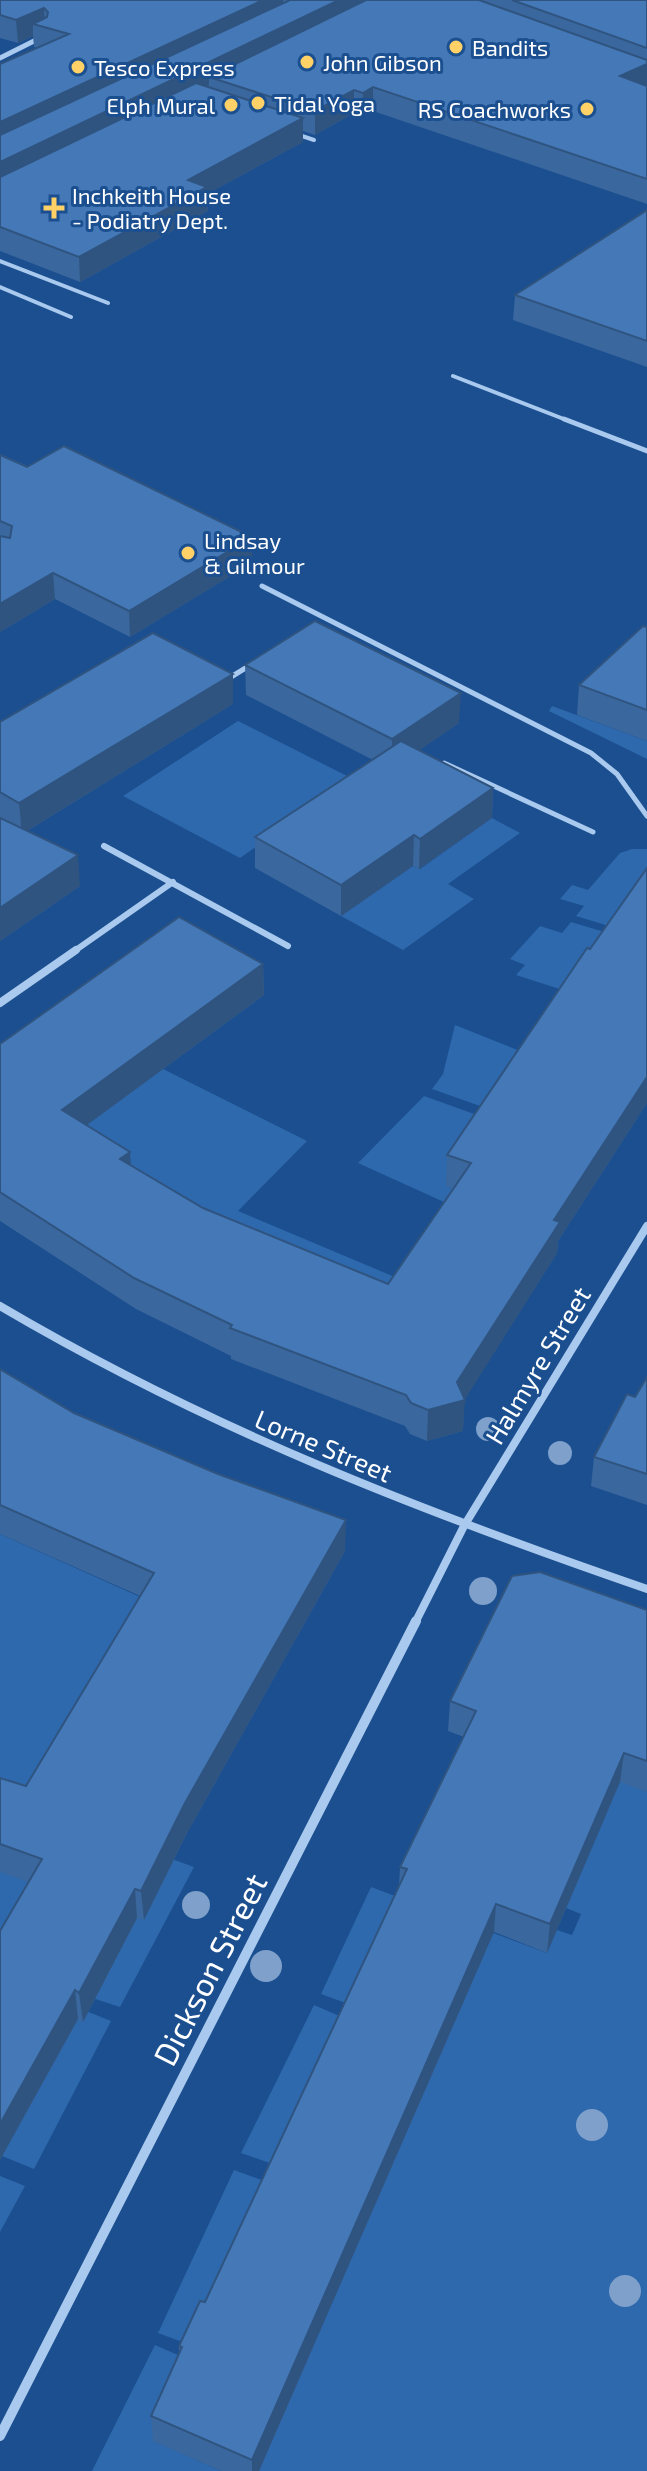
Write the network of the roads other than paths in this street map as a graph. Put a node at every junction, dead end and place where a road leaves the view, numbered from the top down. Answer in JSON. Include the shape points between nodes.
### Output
{"nodes":[{"id":1,"x":44,"y":36,"type":"edge"},
{"id":2,"x":1,"y":58,"type":"edge"},
{"id":3,"x":286,"y":131,"type":"edge"},
{"id":4,"x":314,"y":140,"type":"edge"},
{"id":5,"x":0,"y":261,"type":"edge"},
{"id":6,"x":0,"y":287,"type":"edge"},
{"id":7,"x":108,"y":303,"type":"dead end"},
{"id":8,"x":71,"y":317,"type":"dead end"},
{"id":9,"x":453,"y":376,"type":"dead end"},
{"id":10,"x":647,"y":451,"type":"edge"},
{"id":11,"x":262,"y":586,"type":"dead end"},
{"id":12,"x":326,"y":618,"type":"junction"},
{"id":13,"x":314,"y":626,"type":"edge"},
{"id":14,"x":255,"y":662,"type":"edge"},
{"id":15,"x":231,"y":677,"type":"edge"},
{"id":16,"x":444,"y":763,"type":"edge"},
{"id":17,"x":647,"y":816,"type":"edge"},
{"id":18,"x":593,"y":832,"type":"dead end"},
{"id":19,"x":104,"y":846,"type":"dead end"},
{"id":20,"x":173,"y":882,"type":"junction"},
{"id":21,"x":288,"y":946,"type":"dead end"},
{"id":22,"x":0,"y":1003,"type":"edge"},
{"id":23,"x":647,"y":1226,"type":"edge"},
{"id":24,"x":0,"y":1306,"type":"edge"},
{"id":25,"x":464,"y":1526,"type":"junction"},
{"id":26,"x":647,"y":1589,"type":"edge"},
{"id":27,"x":0,"y":2436,"type":"edge"}],
"edges":[{"from":1,"to":2,"type":"street"},
{"from":3,"to":4,"type":"lane"},
{"from":5,"to":7,"type":"lane"},
{"from":6,"to":8,"type":"lane"},
{"from":9,"to":10,"type":"lane"},
{"from":11,"to":12,"type":"lane"},
{"from":12,"to":13,"type":"lane"},
{"from":12,"to":17,"type":"lane","via":[[591,753],[617,774]]},
{"from":14,"to":15,"type":"lane"},
{"from":16,"to":18,"type":"lane"},
{"from":19,"to":20,"type":"street"},
{"from":20,"to":21,"type":"street"},
{"from":20,"to":22,"type":"street"},
{"from":23,"to":25,"type":"street","name":"Halmyre Street"},
{"from":24,"to":25,"type":"street","name":"Lorne Street","via":[[246,1437]]},
{"from":25,"to":26,"type":"street","name":"Lorne Street"},
{"from":25,"to":27,"type":"street","name":"Dickson Street"}]}
